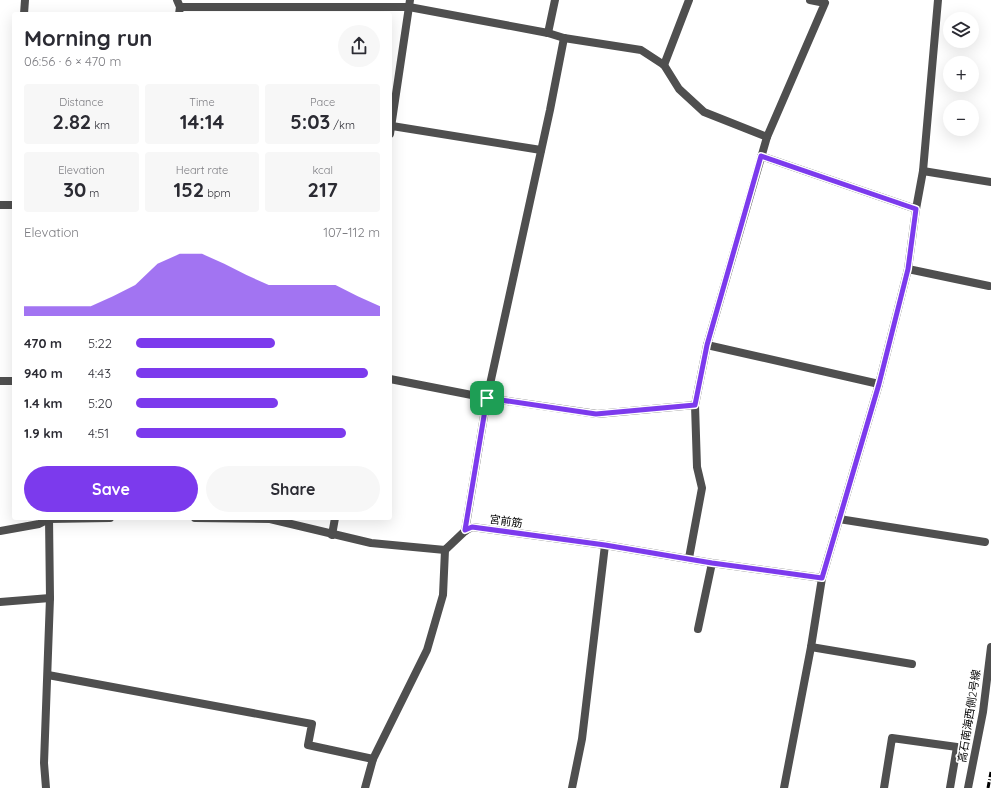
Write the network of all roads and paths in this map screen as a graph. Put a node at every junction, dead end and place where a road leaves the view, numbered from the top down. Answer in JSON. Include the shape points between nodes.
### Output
{"nodes":[{"id":1,"x":25,"y":0,"type":"edge"},
{"id":2,"x":555,"y":0,"type":"edge"},
{"id":3,"x":689,"y":0,"type":"edge"},
{"id":4,"x":810,"y":0,"type":"edge"},
{"id":5,"x":938,"y":0,"type":"edge"},
{"id":6,"x":262,"y":3,"type":"edge"},
{"id":7,"x":317,"y":3,"type":"edge"},
{"id":8,"x":410,"y":3,"type":"edge"},
{"id":9,"x":179,"y":7,"type":"edge"},
{"id":10,"x":24,"y":12,"type":"edge"},
{"id":11,"x":548,"y":33,"type":"junction"},
{"id":12,"x":564,"y":38,"type":"junction"},
{"id":13,"x":664,"y":66,"type":"junction"},
{"id":14,"x":392,"y":123,"type":"edge"},
{"id":15,"x":392,"y":130,"type":"edge"},
{"id":16,"x":767,"y":137,"type":"junction"},
{"id":17,"x":541,"y":150,"type":"junction"},
{"id":18,"x":761,"y":156,"type":"junction"},
{"id":19,"x":923,"y":171,"type":"junction"},
{"id":20,"x":991,"y":182,"type":"edge"},
{"id":21,"x":0,"y":205,"type":"edge"},
{"id":22,"x":12,"y":205,"type":"edge"},
{"id":23,"x":916,"y":209,"type":"junction"},
{"id":24,"x":908,"y":269,"type":"junction"},
{"id":25,"x":989,"y":286,"type":"dead end"},
{"id":26,"x":707,"y":345,"type":"junction"},
{"id":27,"x":392,"y":379,"type":"edge"},
{"id":28,"x":0,"y":381,"type":"edge"},
{"id":29,"x":12,"y":381,"type":"edge"},
{"id":30,"x":879,"y":384,"type":"junction"},
{"id":31,"x":487,"y":398,"type":"junction"},
{"id":32,"x":695,"y":405,"type":"junction"},
{"id":33,"x":839,"y":519,"type":"junction"},
{"id":34,"x":46,"y":520,"type":"edge"},
{"id":35,"x":49,"y":520,"type":"edge"},
{"id":36,"x":278,"y":520,"type":"edge"},
{"id":37,"x":335,"y":520,"type":"edge"},
{"id":38,"x":465,"y":530,"type":"junction"},
{"id":39,"x":0,"y":531,"type":"edge"},
{"id":40,"x":332,"y":534,"type":"junction"},
{"id":41,"x":985,"y":542,"type":"dead end"},
{"id":42,"x":605,"y":545,"type":"junction"},
{"id":43,"x":445,"y":550,"type":"junction"},
{"id":44,"x":688,"y":558,"type":"junction"},
{"id":45,"x":712,"y":563,"type":"junction"},
{"id":46,"x":822,"y":578,"type":"junction"},
{"id":47,"x":50,"y":598,"type":"junction"},
{"id":48,"x":0,"y":602,"type":"edge"},
{"id":49,"x":698,"y":629,"type":"dead end"},
{"id":50,"x":811,"y":647,"type":"junction"},
{"id":51,"x":991,"y":647,"type":"edge"},
{"id":52,"x":912,"y":664,"type":"dead end"},
{"id":53,"x":48,"y":675,"type":"junction"},
{"id":54,"x":373,"y":759,"type":"junction"},
{"id":55,"x":46,"y":788,"type":"edge"},
{"id":56,"x":365,"y":788,"type":"edge"},
{"id":57,"x":572,"y":788,"type":"edge"},
{"id":58,"x":784,"y":788,"type":"edge"},
{"id":59,"x":884,"y":788,"type":"edge"},
{"id":60,"x":950,"y":788,"type":"edge"},
{"id":61,"x":968,"y":788,"type":"edge"}],
"edges":[{"from":1,"to":10,"type":"street"},
{"from":2,"to":11,"type":"street"},
{"from":3,"to":13,"type":"street"},
{"from":4,"to":16,"type":"street","via":[[825,3]]},
{"from":5,"to":19,"type":"street"},
{"from":6,"to":7,"type":"street"},
{"from":6,"to":9,"type":"street"},
{"from":7,"to":8,"type":"street"},
{"from":8,"to":11,"type":"street"},
{"from":8,"to":14,"type":"street"},
{"from":11,"to":12,"type":"street"},
{"from":12,"to":13,"type":"street","via":[[641,50]]},
{"from":12,"to":17,"type":"street"},
{"from":13,"to":16,"type":"street","via":[[678,89],[704,112]]},
{"from":15,"to":17,"type":"street"},
{"from":16,"to":18,"type":"street"},
{"from":17,"to":31,"type":"street"},
{"from":18,"to":23,"type":"street"},
{"from":18,"to":26,"type":"street"},
{"from":19,"to":20,"type":"street"},
{"from":19,"to":23,"type":"street"},
{"from":21,"to":22,"type":"street"},
{"from":23,"to":24,"type":"street"},
{"from":24,"to":25,"type":"street"},
{"from":24,"to":30,"type":"street"},
{"from":26,"to":30,"type":"street"},
{"from":26,"to":32,"type":"street"},
{"from":27,"to":31,"type":"street"},
{"from":28,"to":29,"type":"street"},
{"from":30,"to":33,"type":"street"},
{"from":31,"to":32,"type":"street","via":[[596,414]]},
{"from":31,"to":38,"type":"street"},
{"from":32,"to":44,"type":"street","via":[[696,466],[702,488]]},
{"from":33,"to":41,"type":"street"},
{"from":33,"to":46,"type":"street"},
{"from":34,"to":39,"type":"street","via":[[39,524]]},
{"from":35,"to":47,"type":"street"},
{"from":36,"to":40,"type":"street"},
{"from":37,"to":40,"type":"street"},
{"from":38,"to":42,"type":"street","name":"宮前筋","via":[[472,527]]},
{"from":38,"to":43,"type":"street"},
{"from":40,"to":43,"type":"street","via":[[371,543]]},
{"from":42,"to":44,"type":"street","name":"宮前筋"},
{"from":42,"to":57,"type":"street","via":[[582,739]]},
{"from":43,"to":54,"type":"street","via":[[443,595],[427,650]]},
{"from":44,"to":45,"type":"street","name":"宮前筋"},
{"from":45,"to":46,"type":"street","name":"宮前筋"},
{"from":45,"to":49,"type":"street"},
{"from":46,"to":50,"type":"street"},
{"from":47,"to":48,"type":"street"},
{"from":47,"to":53,"type":"street"},
{"from":50,"to":52,"type":"street"},
{"from":50,"to":58,"type":"street"},
{"from":51,"to":61,"type":"street","name":"高石南海西側2号線","via":[[983,712]]},
{"from":53,"to":54,"type":"street","via":[[312,724],[308,745]]},
{"from":53,"to":55,"type":"street","via":[[44,763]]},
{"from":54,"to":56,"type":"street"},
{"from":59,"to":60,"type":"street","via":[[892,738],[957,747]]}]}
